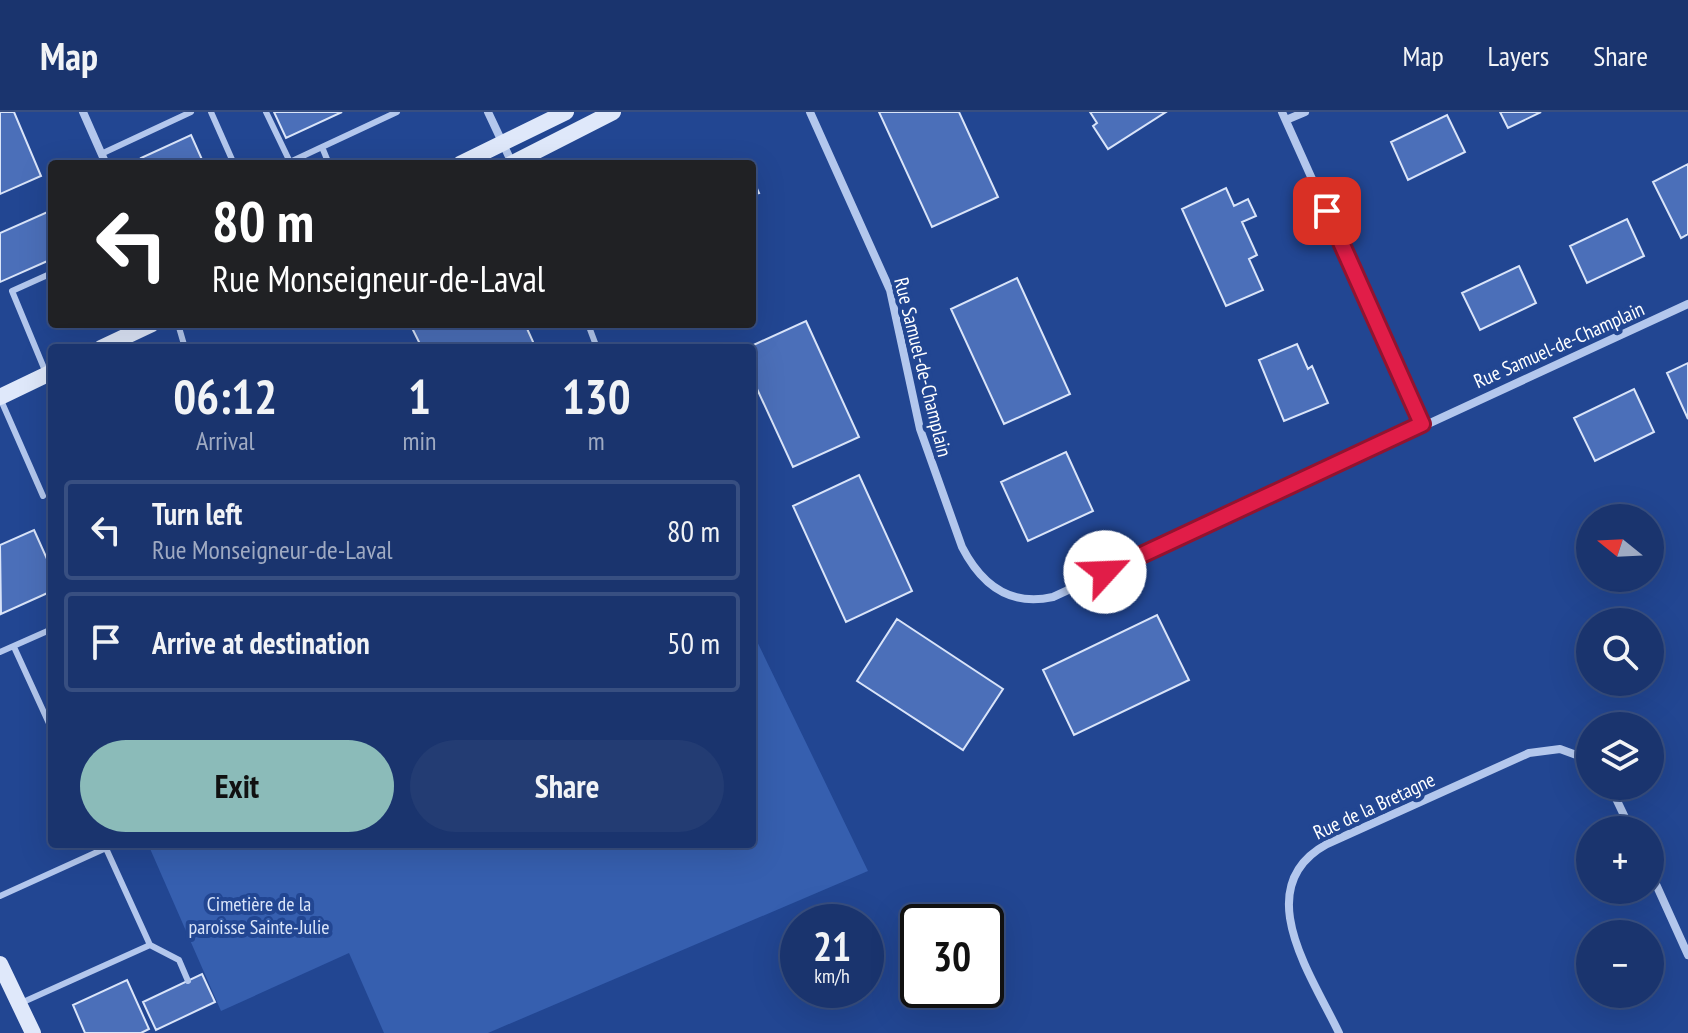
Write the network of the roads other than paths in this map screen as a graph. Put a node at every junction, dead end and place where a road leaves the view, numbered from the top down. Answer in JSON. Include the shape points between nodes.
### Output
{"nodes":[{"id":1,"x":83,"y":112,"type":"edge"},
{"id":2,"x":191,"y":112,"type":"edge"},
{"id":3,"x":211,"y":112,"type":"edge"},
{"id":4,"x":266,"y":112,"type":"edge"},
{"id":5,"x":397,"y":112,"type":"edge"},
{"id":6,"x":488,"y":112,"type":"edge"},
{"id":7,"x":566,"y":112,"type":"edge"},
{"id":8,"x":613,"y":112,"type":"edge"},
{"id":9,"x":810,"y":112,"type":"edge"},
{"id":10,"x":1305,"y":112,"type":"edge"},
{"id":11,"x":1284,"y":116,"type":"edge"},
{"id":12,"x":503,"y":144,"type":"junction"},
{"id":13,"x":322,"y":147,"type":"junction"},
{"id":14,"x":101,"y":154,"type":"junction"},
{"id":15,"x":104,"y":160,"type":"edge"},
{"id":16,"x":232,"y":160,"type":"edge"},
{"id":17,"x":289,"y":160,"type":"edge"},
{"id":18,"x":294,"y":160,"type":"edge"},
{"id":19,"x":327,"y":160,"type":"edge"},
{"id":20,"x":469,"y":160,"type":"edge"},
{"id":21,"x":510,"y":160,"type":"edge"},
{"id":22,"x":520,"y":160,"type":"edge"},
{"id":23,"x":48,"y":275,"type":"edge"},
{"id":24,"x":1688,"y":304,"type":"edge"},
{"id":25,"x":144,"y":328,"type":"edge"},
{"id":26,"x":110,"y":344,"type":"edge"},
{"id":27,"x":48,"y":371,"type":"edge"},
{"id":28,"x":48,"y":374,"type":"edge"},
{"id":29,"x":0,"y":398,"type":"edge"},
{"id":30,"x":1422,"y":424,"type":"junction"},
{"id":31,"x":43,"y":496,"type":"dead end"},
{"id":32,"x":48,"y":631,"type":"edge"},
{"id":33,"x":14,"y":647,"type":"junction"},
{"id":34,"x":0,"y":652,"type":"edge"},
{"id":35,"x":48,"y":721,"type":"edge"},
{"id":36,"x":1576,"y":755,"type":"edge"},
{"id":37,"x":101,"y":848,"type":"edge"},
{"id":38,"x":106,"y":848,"type":"edge"},
{"id":39,"x":0,"y":896,"type":"edge"},
{"id":40,"x":1664,"y":902,"type":"edge"},
{"id":41,"x":150,"y":945,"type":"junction"},
{"id":42,"x":1688,"y":955,"type":"edge"},
{"id":43,"x":0,"y":964,"type":"edge"},
{"id":44,"x":188,"y":981,"type":"dead end"},
{"id":45,"x":19,"y":1004,"type":"junction"},
{"id":46,"x":33,"y":1033,"type":"edge"},
{"id":47,"x":1339,"y":1033,"type":"edge"}],
"edges":[{"from":1,"to":14,"type":"street"},
{"from":2,"to":14,"type":"lane"},
{"from":3,"to":16,"type":"lane"},
{"from":4,"to":17,"type":"lane"},
{"from":5,"to":13,"type":"lane"},
{"from":6,"to":12,"type":"street"},
{"from":7,"to":12,"type":"street"},
{"from":8,"to":22,"type":"street"},
{"from":9,"to":30,"type":"street","name":"Rue Samuel-de-Champlain","via":[[890,290],[920,429],[962,547],[980,577],[1006,595],[1023,600],[1053,597]]},
{"from":10,"to":11,"type":"street"},
{"from":11,"to":30,"type":"street"},
{"from":12,"to":20,"type":"street"},
{"from":12,"to":21,"type":"street"},
{"from":13,"to":18,"type":"lane"},
{"from":13,"to":19,"type":"lane"},
{"from":14,"to":15,"type":"street"},
{"from":23,"to":27,"type":"lane","via":[[12,291]]},
{"from":24,"to":30,"type":"street","name":"Rue Samuel-de-Champlain"},
{"from":25,"to":26,"type":"street"},
{"from":28,"to":29,"type":"street"},
{"from":29,"to":31,"type":"lane"},
{"from":32,"to":33,"type":"lane"},
{"from":33,"to":34,"type":"lane"},
{"from":33,"to":35,"type":"lane"},
{"from":36,"to":47,"type":"street","name":"Rue de la Bretagne","via":[[1560,749],[1529,753],[1327,844],[1302,862],[1288,896],[1290,924]]},
{"from":37,"to":39,"type":"lane"},
{"from":38,"to":41,"type":"lane"},
{"from":40,"to":42,"type":"street"},
{"from":41,"to":44,"type":"lane","via":[[179,960]]},
{"from":41,"to":45,"type":"lane"},
{"from":43,"to":45,"type":"street"},
{"from":45,"to":46,"type":"street"}]}
